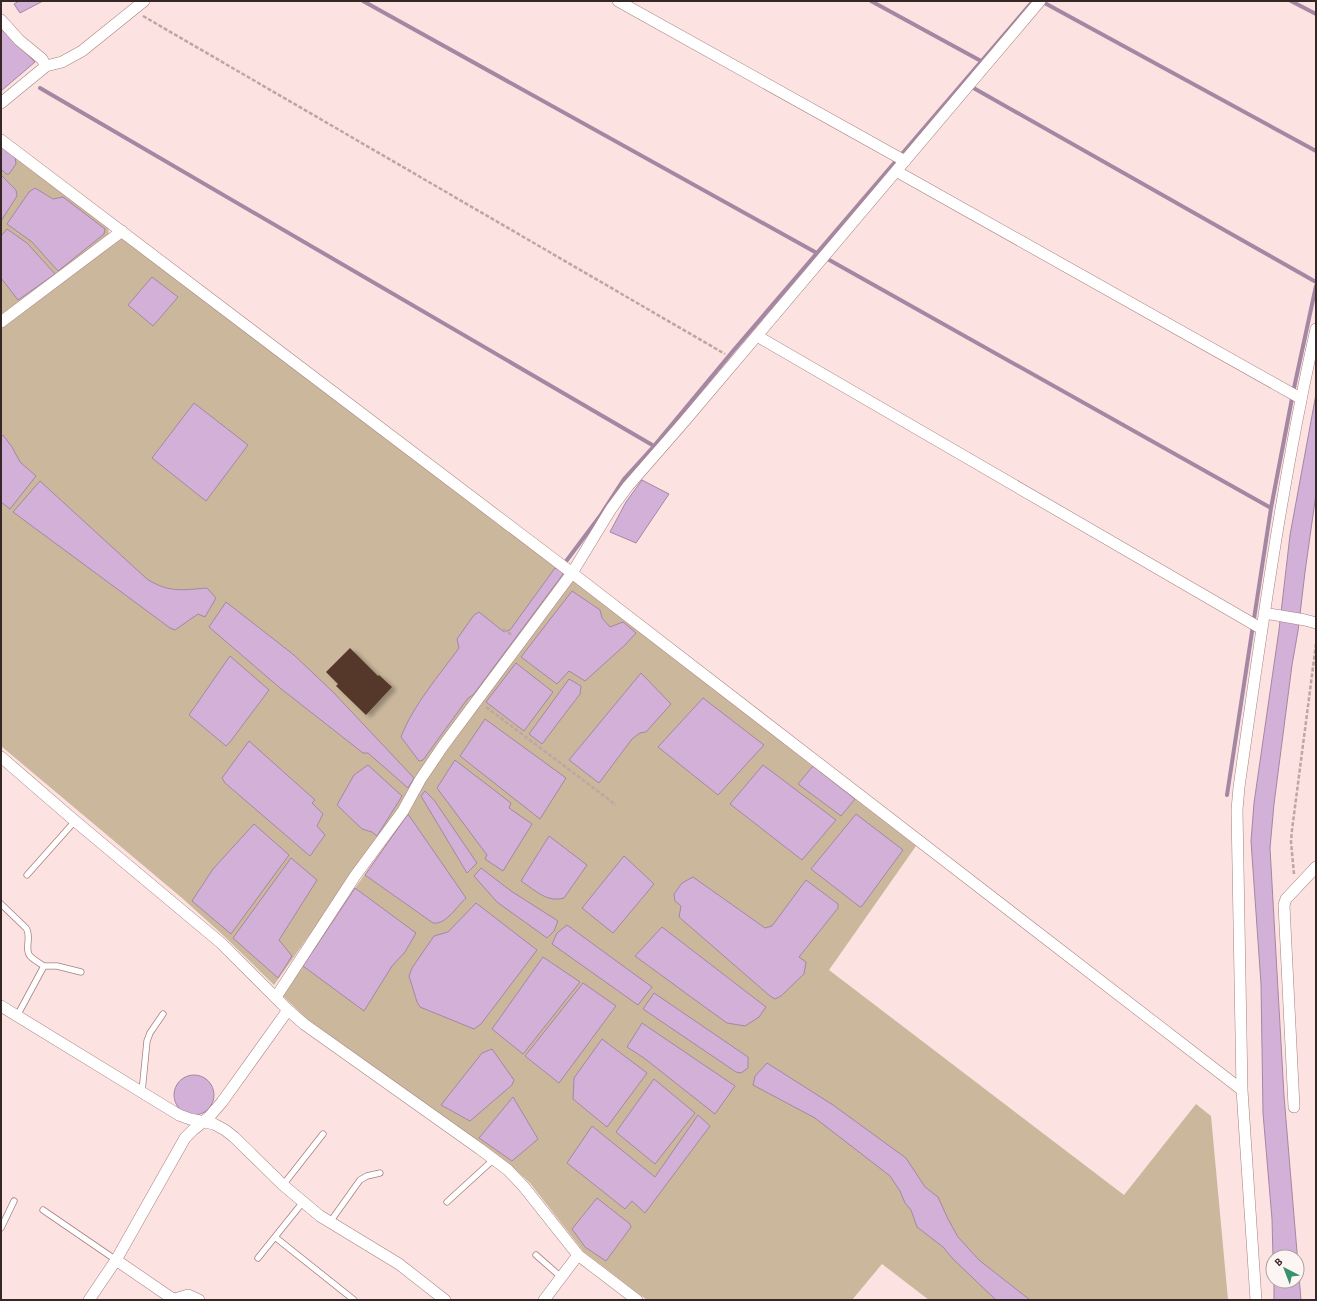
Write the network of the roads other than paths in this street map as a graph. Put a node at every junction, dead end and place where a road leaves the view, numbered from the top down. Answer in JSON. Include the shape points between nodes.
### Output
{"nodes":[{"id":1,"x":144,"y":1,"type":"edge"},
{"id":2,"x":618,"y":1,"type":"edge"},
{"id":3,"x":1040,"y":1,"type":"edge"},
{"id":4,"x":1,"y":20,"type":"edge"},
{"id":5,"x":46,"y":66,"type":"junction"},
{"id":6,"x":1,"y":103,"type":"edge"},
{"id":7,"x":1,"y":140,"type":"edge"},
{"id":8,"x":905,"y":161,"type":"junction"},
{"id":9,"x":896,"y":171,"type":"junction"},
{"id":10,"x":122,"y":231,"type":"junction"},
{"id":11,"x":1,"y":322,"type":"edge"},
{"id":12,"x":1316,"y":329,"type":"edge"},
{"id":13,"x":757,"y":336,"type":"junction"},
{"id":14,"x":1300,"y":398,"type":"junction"},
{"id":15,"x":572,"y":573,"type":"junction"},
{"id":16,"x":1268,"y":614,"type":"junction"},
{"id":17,"x":1316,"y":623,"type":"edge"},
{"id":18,"x":1262,"y":629,"type":"junction"},
{"id":19,"x":1,"y":757,"type":"edge"},
{"id":20,"x":75,"y":822,"type":"junction"},
{"id":21,"x":1316,"y":867,"type":"edge"},
{"id":22,"x":27,"y":875,"type":"dead end"},
{"id":23,"x":1,"y":904,"type":"edge"},
{"id":24,"x":44,"y":966,"type":"junction"},
{"id":25,"x":81,"y":972,"type":"dead end"},
{"id":26,"x":276,"y":997,"type":"junction"},
{"id":27,"x":2,"y":1007,"type":"edge"},
{"id":28,"x":288,"y":1010,"type":"junction"},
{"id":29,"x":163,"y":1014,"type":"dead end"},
{"id":30,"x":17,"y":1016,"type":"junction"},
{"id":31,"x":1242,"y":1090,"type":"junction"},
{"id":32,"x":142,"y":1092,"type":"junction"},
{"id":33,"x":1294,"y":1107,"type":"dead end"},
{"id":34,"x":202,"y":1122,"type":"junction"},
{"id":35,"x":323,"y":1134,"type":"dead end"},
{"id":36,"x":494,"y":1160,"type":"junction"},
{"id":37,"x":380,"y":1173,"type":"dead end"},
{"id":38,"x":283,"y":1186,"type":"junction"},
{"id":39,"x":14,"y":1201,"type":"dead end"},
{"id":40,"x":303,"y":1202,"type":"junction"},
{"id":41,"x":447,"y":1202,"type":"dead end"},
{"id":42,"x":43,"y":1210,"type":"dead end"},
{"id":43,"x":330,"y":1222,"type":"junction"},
{"id":44,"x":1,"y":1228,"type":"edge"},
{"id":45,"x":275,"y":1237,"type":"junction"},
{"id":46,"x":536,"y":1255,"type":"dead end"},
{"id":47,"x":578,"y":1255,"type":"junction"},
{"id":48,"x":258,"y":1258,"type":"dead end"},
{"id":49,"x":116,"y":1260,"type":"junction"},
{"id":50,"x":562,"y":1277,"type":"junction"},
{"id":51,"x":187,"y":1297,"type":"edge"},
{"id":52,"x":88,"y":1300,"type":"edge"},
{"id":53,"x":198,"y":1300,"type":"edge"},
{"id":54,"x":354,"y":1300,"type":"edge"},
{"id":55,"x":445,"y":1300,"type":"edge"},
{"id":56,"x":544,"y":1300,"type":"edge"},
{"id":57,"x":638,"y":1300,"type":"edge"},
{"id":58,"x":1256,"y":1300,"type":"edge"}],
"edges":[{"from":1,"to":5,"type":"street","via":[[82,51],[62,62]]},
{"from":2,"to":8,"type":"street"},
{"from":3,"to":8,"type":"street"},
{"from":4,"to":5,"type":"street","via":[[19,40],[42,59]]},
{"from":5,"to":6,"type":"street"},
{"from":7,"to":10,"type":"street"},
{"from":8,"to":9,"type":"street"},
{"from":9,"to":13,"type":"street"},
{"from":9,"to":14,"type":"street"},
{"from":10,"to":11,"type":"street"},
{"from":10,"to":15,"type":"street"},
{"from":12,"to":14,"type":"street"},
{"from":13,"to":15,"type":"street","via":[[628,486]]},
{"from":13,"to":18,"type":"street"},
{"from":14,"to":16,"type":"street"},
{"from":15,"to":26,"type":"street","via":[[443,746],[403,811],[355,876]]},
{"from":15,"to":31,"type":"street"},
{"from":16,"to":17,"type":"street"},
{"from":16,"to":18,"type":"street"},
{"from":18,"to":31,"type":"street","via":[[1237,810]]},
{"from":19,"to":20,"type":"street"},
{"from":20,"to":22,"type":"lane"},
{"from":20,"to":26,"type":"street","via":[[221,943]]},
{"from":21,"to":33,"type":"street","via":[[1286,899],[1284,905]]},
{"from":23,"to":24,"type":"lane","via":[[29,932],[29,955]]},
{"from":24,"to":25,"type":"lane","via":[[57,966]]},
{"from":24,"to":30,"type":"lane"},
{"from":26,"to":28,"type":"street"},
{"from":27,"to":30,"type":"street"},
{"from":28,"to":34,"type":"street","via":[[222,1102],[210,1117]]},
{"from":28,"to":36,"type":"street"},
{"from":29,"to":32,"type":"lane","via":[[147,1041]]},
{"from":30,"to":32,"type":"street"},
{"from":31,"to":58,"type":"street"},
{"from":32,"to":34,"type":"street","via":[[179,1116]]},
{"from":34,"to":38,"type":"street","via":[[214,1124],[234,1137]]},
{"from":34,"to":49,"type":"street","via":[[185,1138]]},
{"from":35,"to":38,"type":"lane"},
{"from":36,"to":41,"type":"lane"},
{"from":36,"to":47,"type":"street","via":[[524,1187]]},
{"from":37,"to":43,"type":"lane","via":[[360,1180]]},
{"from":38,"to":40,"type":"street"},
{"from":39,"to":44,"type":"lane"},
{"from":40,"to":43,"type":"street"},
{"from":40,"to":45,"type":"lane"},
{"from":42,"to":49,"type":"lane"},
{"from":43,"to":55,"type":"street","via":[[398,1264]]},
{"from":45,"to":48,"type":"lane"},
{"from":45,"to":54,"type":"lane"},
{"from":46,"to":50,"type":"lane"},
{"from":47,"to":50,"type":"street"},
{"from":47,"to":57,"type":"street"},
{"from":49,"to":51,"type":"street","via":[[170,1298]]},
{"from":49,"to":52,"type":"street"},
{"from":50,"to":56,"type":"street"},
{"from":51,"to":53,"type":"street"}]}
